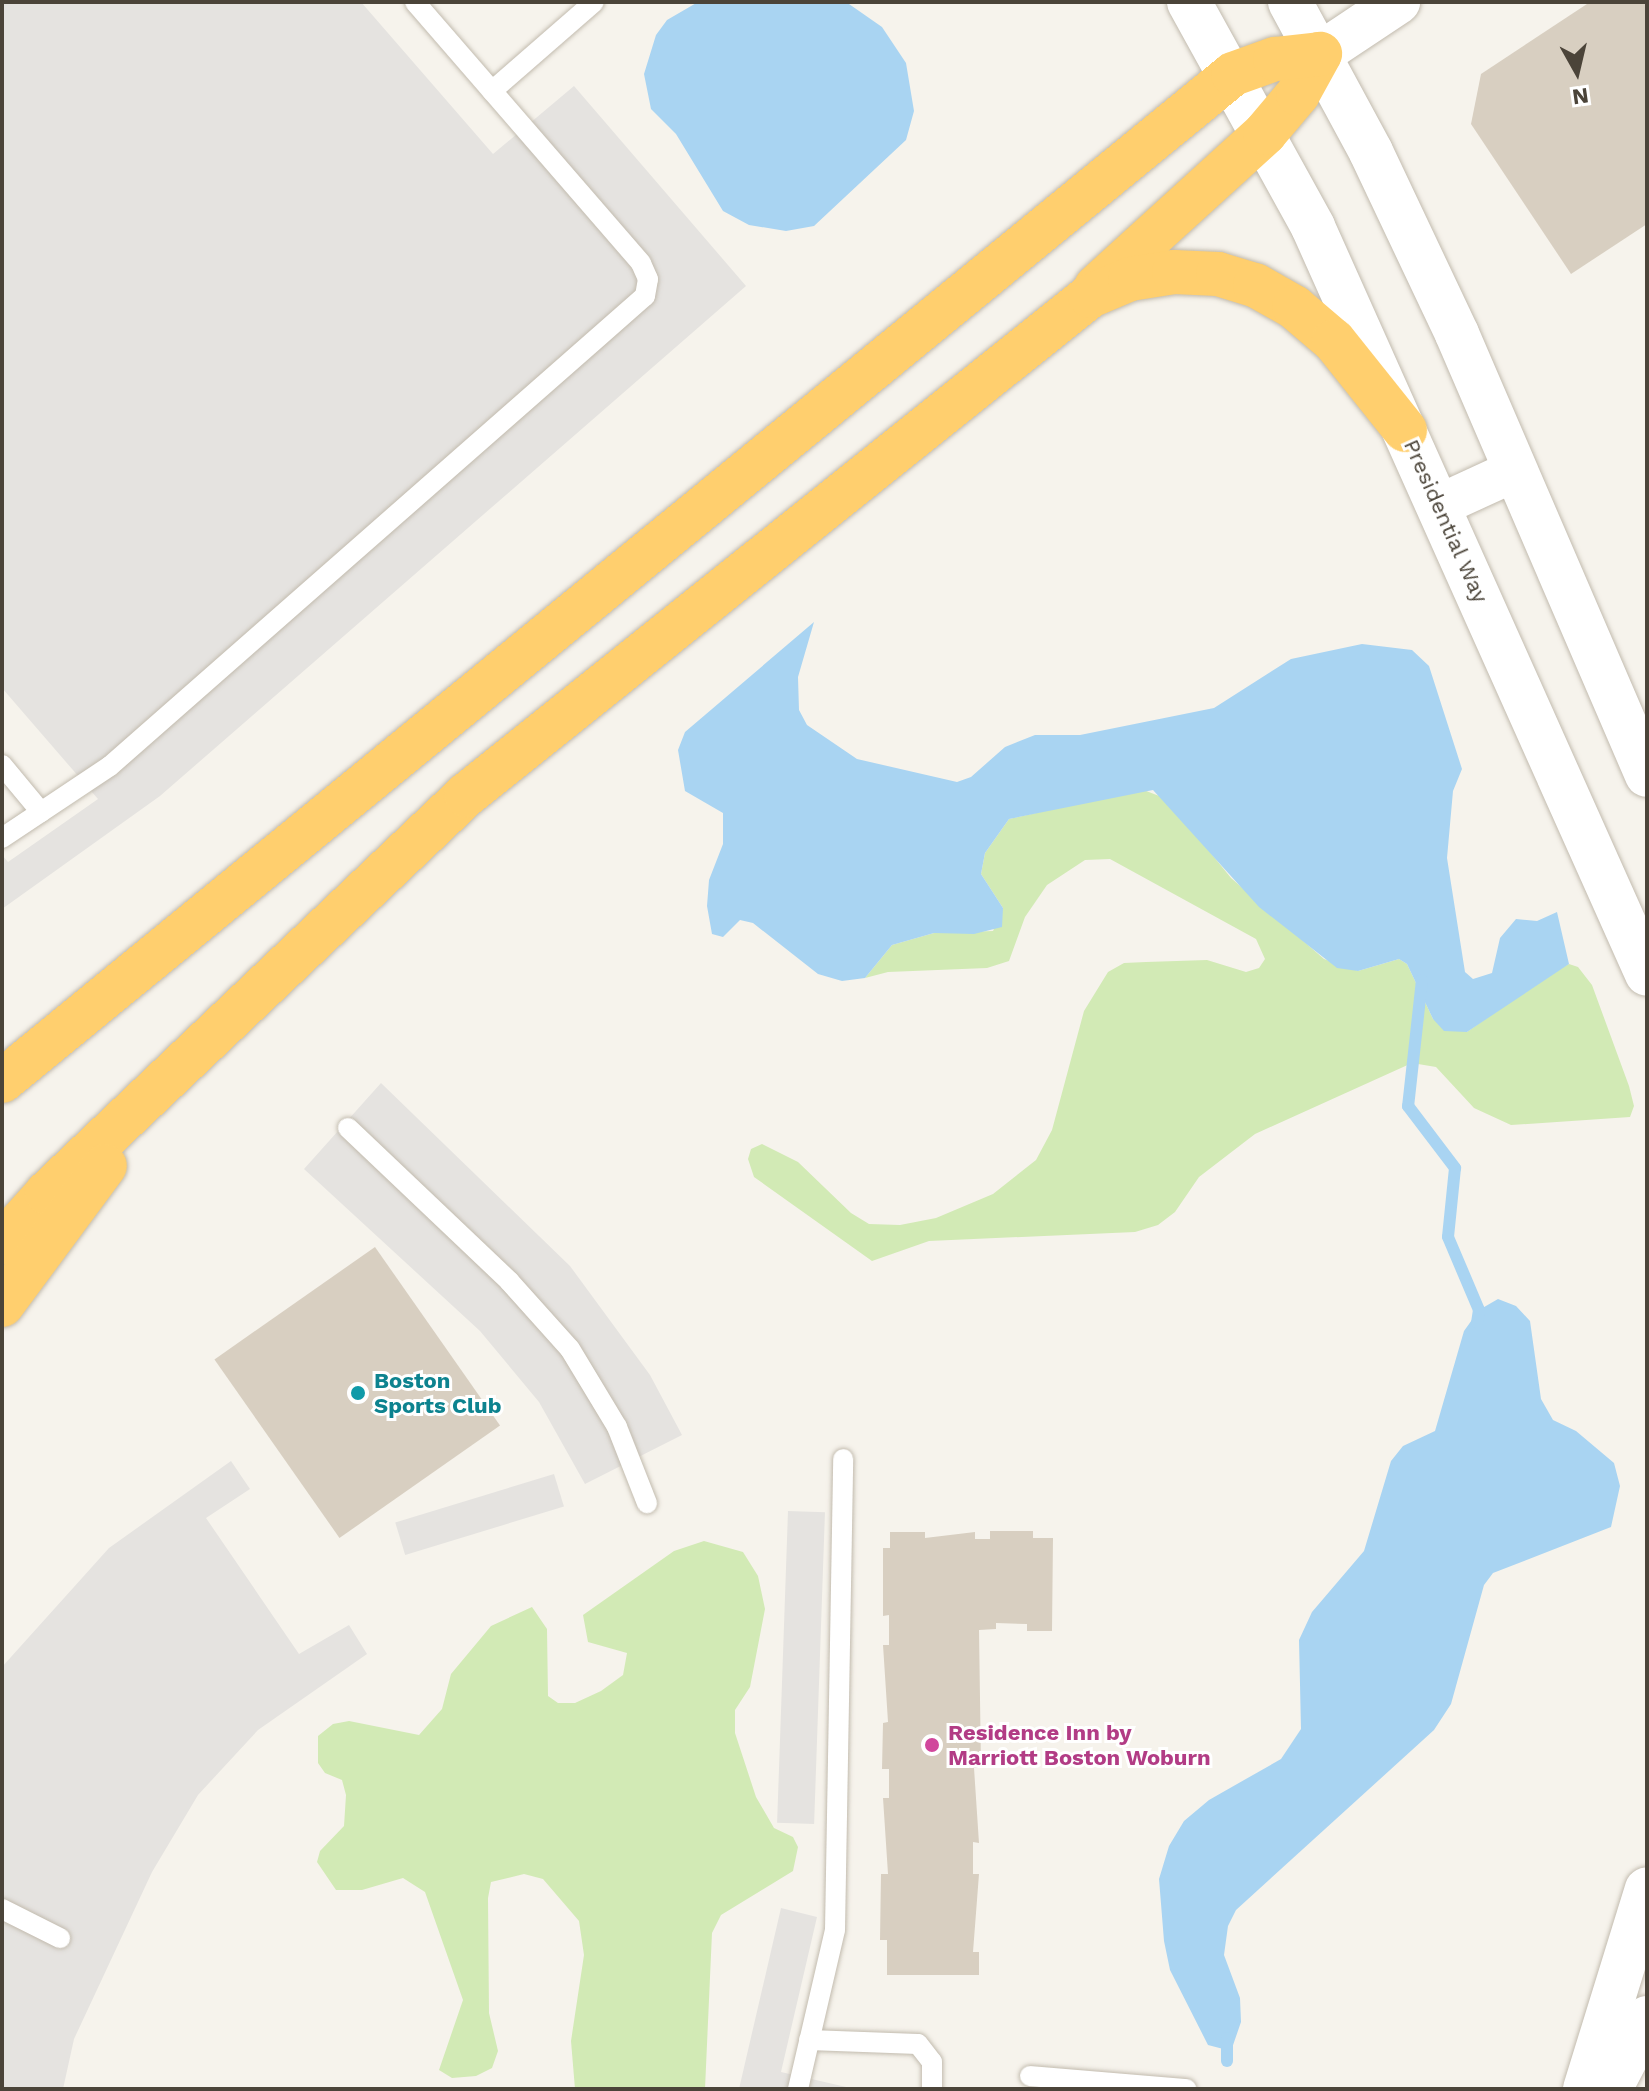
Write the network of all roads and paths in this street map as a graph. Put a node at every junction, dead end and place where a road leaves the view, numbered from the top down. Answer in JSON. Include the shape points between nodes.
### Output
{"nodes":[{"id":1,"x":415,"y":2,"type":"edge"},
{"id":2,"x":594,"y":2,"type":"edge"},
{"id":3,"x":1189,"y":2,"type":"edge"},
{"id":4,"x":1290,"y":2,"type":"edge"},
{"id":5,"x":1398,"y":2,"type":"edge"},
{"id":6,"x":1320,"y":54,"type":"junction"},
{"id":7,"x":1233,"y":74,"type":"junction"},
{"id":8,"x":492,"y":91,"type":"junction"},
{"id":9,"x":1265,"y":133,"type":"junction"},
{"id":10,"x":1071,"y":310,"type":"junction"},
{"id":11,"x":1405,"y":430,"type":"junction"},
{"id":12,"x":1514,"y":471,"type":"junction"},
{"id":13,"x":1440,"y":505,"type":"junction"},
{"id":14,"x":2,"y":765,"type":"edge"},
{"id":15,"x":1647,"y":775,"type":"edge"},
{"id":16,"x":41,"y":812,"type":"junction"},
{"id":17,"x":2,"y":838,"type":"edge"},
{"id":18,"x":1647,"y":974,"type":"edge"},
{"id":19,"x":2,"y":1081,"type":"edge"},
{"id":20,"x":152,"y":1098,"type":"junction"},
{"id":21,"x":348,"y":1128,"type":"dead end"},
{"id":22,"x":2,"y":1243,"type":"edge"},
{"id":23,"x":2,"y":1305,"type":"edge"},
{"id":24,"x":843,"y":1459,"type":"dead end"},
{"id":25,"x":647,"y":1503,"type":"dead end"},
{"id":26,"x":1647,"y":1889,"type":"edge"},
{"id":27,"x":2,"y":1909,"type":"edge"},
{"id":28,"x":60,"y":1938,"type":"dead end"},
{"id":29,"x":1647,"y":2018,"type":"edge"},
{"id":30,"x":809,"y":2040,"type":"junction"},
{"id":31,"x":1030,"y":2076,"type":"dead end"},
{"id":32,"x":798,"y":2089,"type":"edge"},
{"id":33,"x":932,"y":2089,"type":"edge"},
{"id":34,"x":1186,"y":2089,"type":"edge"},
{"id":35,"x":1585,"y":2089,"type":"edge"},
{"id":36,"x":1610,"y":2089,"type":"edge"}],
"edges":[{"from":1,"to":8,"type":"lane"},
{"from":2,"to":8,"type":"lane"},
{"from":3,"to":7,"type":"street","name":"Presidential Way"},
{"from":4,"to":6,"type":"street"},
{"from":5,"to":6,"type":"street"},
{"from":6,"to":7,"type":"highway","via":[[1275,59]]},
{"from":6,"to":9,"type":"highway","via":[[1298,94]]},
{"from":6,"to":12,"type":"street","via":[[1393,197]]},
{"from":7,"to":9,"type":"street","name":"Presidential Way"},
{"from":7,"to":19,"type":"highway"},
{"from":8,"to":16,"type":"lane","via":[[641,263],[648,279],[642,301],[110,766]]},
{"from":9,"to":10,"type":"highway"},
{"from":9,"to":11,"type":"street","name":"Presidential Way"},
{"from":10,"to":11,"type":"highway","via":[[1111,286],[1152,274],[1196,272],[1237,278],[1315,323],[1369,380]]},
{"from":10,"to":20,"type":"highway","via":[[466,795],[329,921]]},
{"from":11,"to":13,"type":"street","name":"Presidential Way"},
{"from":12,"to":13,"type":"street"},
{"from":12,"to":15,"type":"street"},
{"from":13,"to":18,"type":"street","name":"Presidential Way"},
{"from":14,"to":16,"type":"lane"},
{"from":16,"to":17,"type":"lane"},
{"from":20,"to":22,"type":"highway","via":[[47,1193]]},
{"from":20,"to":23,"type":"highway"},
{"from":21,"to":25,"type":"lane","via":[[509,1281],[570,1349],[617,1427]]},
{"from":24,"to":30,"type":"lane","via":[[835,1930]]},
{"from":26,"to":35,"type":"street"},
{"from":27,"to":28,"type":"lane"},
{"from":29,"to":36,"type":"street"},
{"from":30,"to":32,"type":"lane"},
{"from":30,"to":33,"type":"lane","via":[[918,2044],[932,2062]]},
{"from":31,"to":34,"type":"lane"}]}
